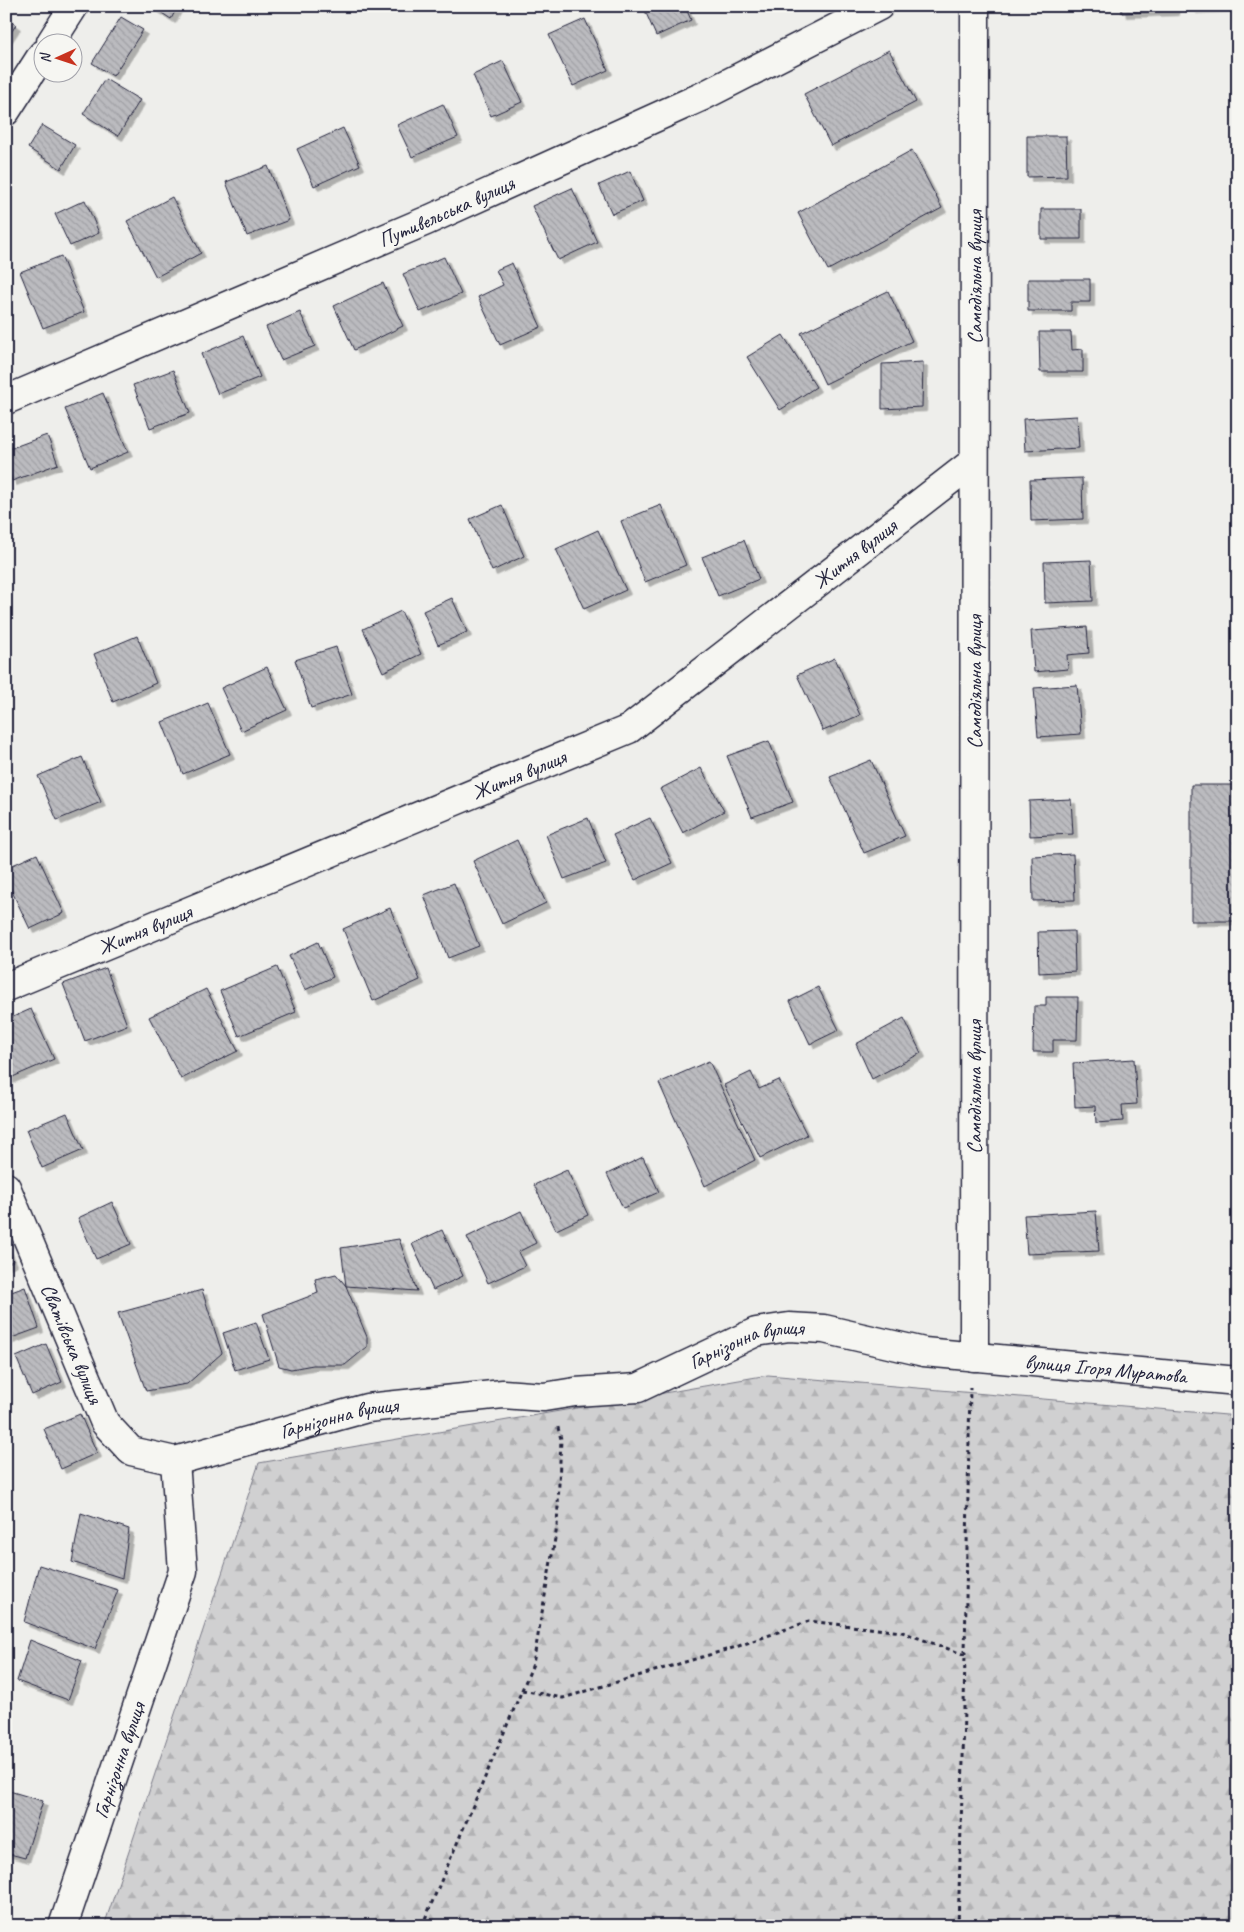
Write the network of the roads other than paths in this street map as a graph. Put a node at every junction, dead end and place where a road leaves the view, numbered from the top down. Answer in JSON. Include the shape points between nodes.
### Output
{"nodes":[{"id":1,"x":74,"y":6,"type":"edge"},
{"id":2,"x":879,"y":6,"type":"edge"},
{"id":3,"x":975,"y":6,"type":"edge"},
{"id":4,"x":57,"y":32,"type":"edge"},
{"id":5,"x":32,"y":71,"type":"edge"},
{"id":6,"x":6,"y":111,"type":"edge"},
{"id":7,"x":6,"y":400,"type":"edge"},
{"id":8,"x":973,"y":462,"type":"junction"},
{"id":9,"x":6,"y":987,"type":"edge"},
{"id":10,"x":6,"y":1187,"type":"edge"},
{"id":11,"x":974,"y":1357,"type":"junction"},
{"id":12,"x":1238,"y":1381,"type":"edge"},
{"id":13,"x":175,"y":1461,"type":"junction"},
{"id":14,"x":63,"y":1926,"type":"edge"}],
"edges":[{"from":1,"to":4,"type":"street"},
{"from":2,"to":7,"type":"street","name":"Путивельська вулиця","via":[[701,97],[426,221]]},
{"from":3,"to":8,"type":"street","name":"Самодіяльна вулиця"},
{"from":5,"to":6,"type":"street"},
{"from":8,"to":9,"type":"street","name":"Житня вулиця","via":[[629,729]]},
{"from":8,"to":11,"type":"street","name":"Самодіяльна вулиця"},
{"from":10,"to":13,"type":"street","name":"Сватівська вулиця","via":[[105,1423],[131,1451]]},
{"from":11,"to":12,"type":"street","name":"вулиця Ігоря Муратова"},
{"from":11,"to":13,"type":"street","name":"Гарнізонна вулиця","via":[[924,1352],[824,1329],[789,1327],[756,1332],[638,1388],[551,1396],[503,1394],[367,1408]]},
{"from":13,"to":14,"type":"street","name":"Гарнізонна вулиця","via":[[183,1571]]}]}
